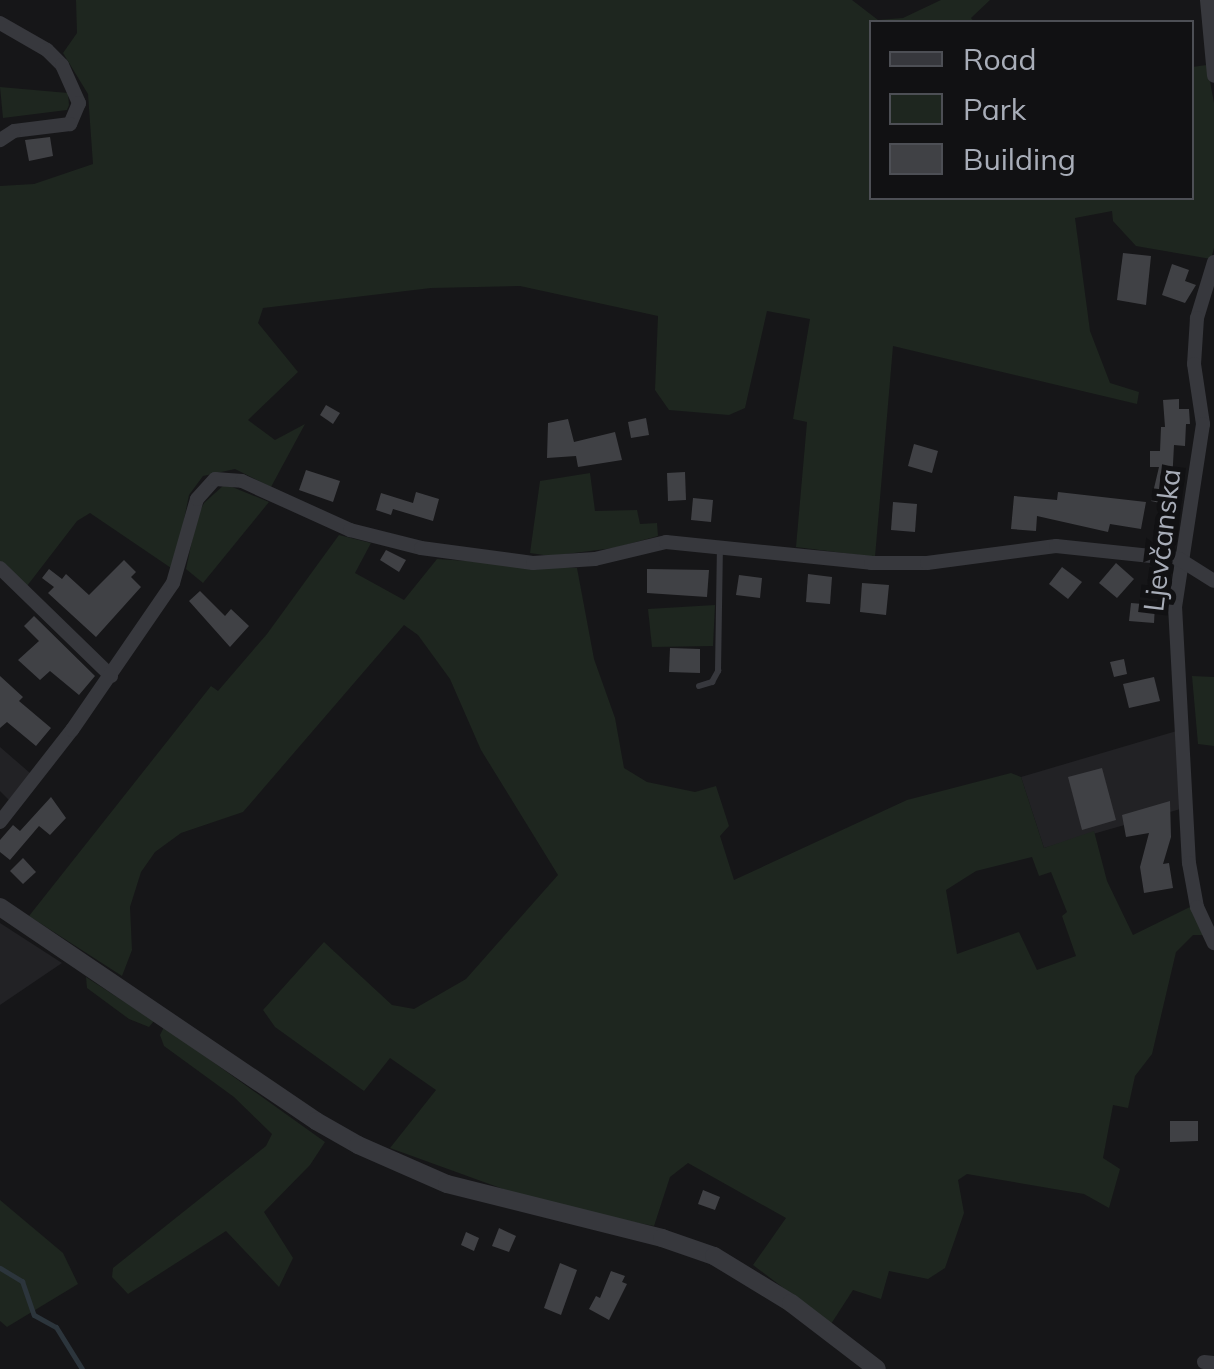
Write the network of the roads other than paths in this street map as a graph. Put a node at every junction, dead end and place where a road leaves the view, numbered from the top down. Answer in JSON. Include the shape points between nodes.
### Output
{"nodes":[{"id":1,"x":1207,"y":0,"type":"edge"},
{"id":2,"x":0,"y":23,"type":"edge"},
{"id":3,"x":1214,"y":76,"type":"edge"},
{"id":4,"x":0,"y":140,"type":"edge"},
{"id":5,"x":1214,"y":262,"type":"edge"},
{"id":6,"x":720,"y":546,"type":"junction"},
{"id":7,"x":1179,"y":559,"type":"junction"},
{"id":8,"x":0,"y":568,"type":"edge"},
{"id":9,"x":1214,"y":581,"type":"edge"},
{"id":10,"x":111,"y":676,"type":"junction"},
{"id":11,"x":699,"y":686,"type":"dead end"},
{"id":12,"x":0,"y":822,"type":"edge"},
{"id":13,"x":0,"y":907,"type":"edge"},
{"id":14,"x":1214,"y":943,"type":"edge"},
{"id":15,"x":877,"y":1369,"type":"edge"}],
"edges":[{"from":1,"to":3,"type":"street"},
{"from":2,"to":4,"type":"street","via":[[48,50],[78,103],[70,124],[14,131]]},
{"from":5,"to":7,"type":"street","name":"Ljevčanska","via":[[1197,318],[1194,364],[1203,424]]},
{"from":6,"to":7,"type":"street","via":[[871,563],[926,563],[1056,546]]},
{"from":6,"to":10,"type":"street","via":[[666,542],[595,559],[522,561],[421,548],[350,530],[242,480],[214,479],[197,499],[173,583]]},
{"from":6,"to":11,"type":"lane","via":[[718,671]]},
{"from":7,"to":9,"type":"street"},
{"from":7,"to":14,"type":"street","name":"Ljevčanska","via":[[1175,606],[1190,863]]},
{"from":8,"to":10,"type":"street"},
{"from":10,"to":12,"type":"street"},
{"from":13,"to":15,"type":"street","via":[[358,1144],[447,1184],[714,1256]]}]}
